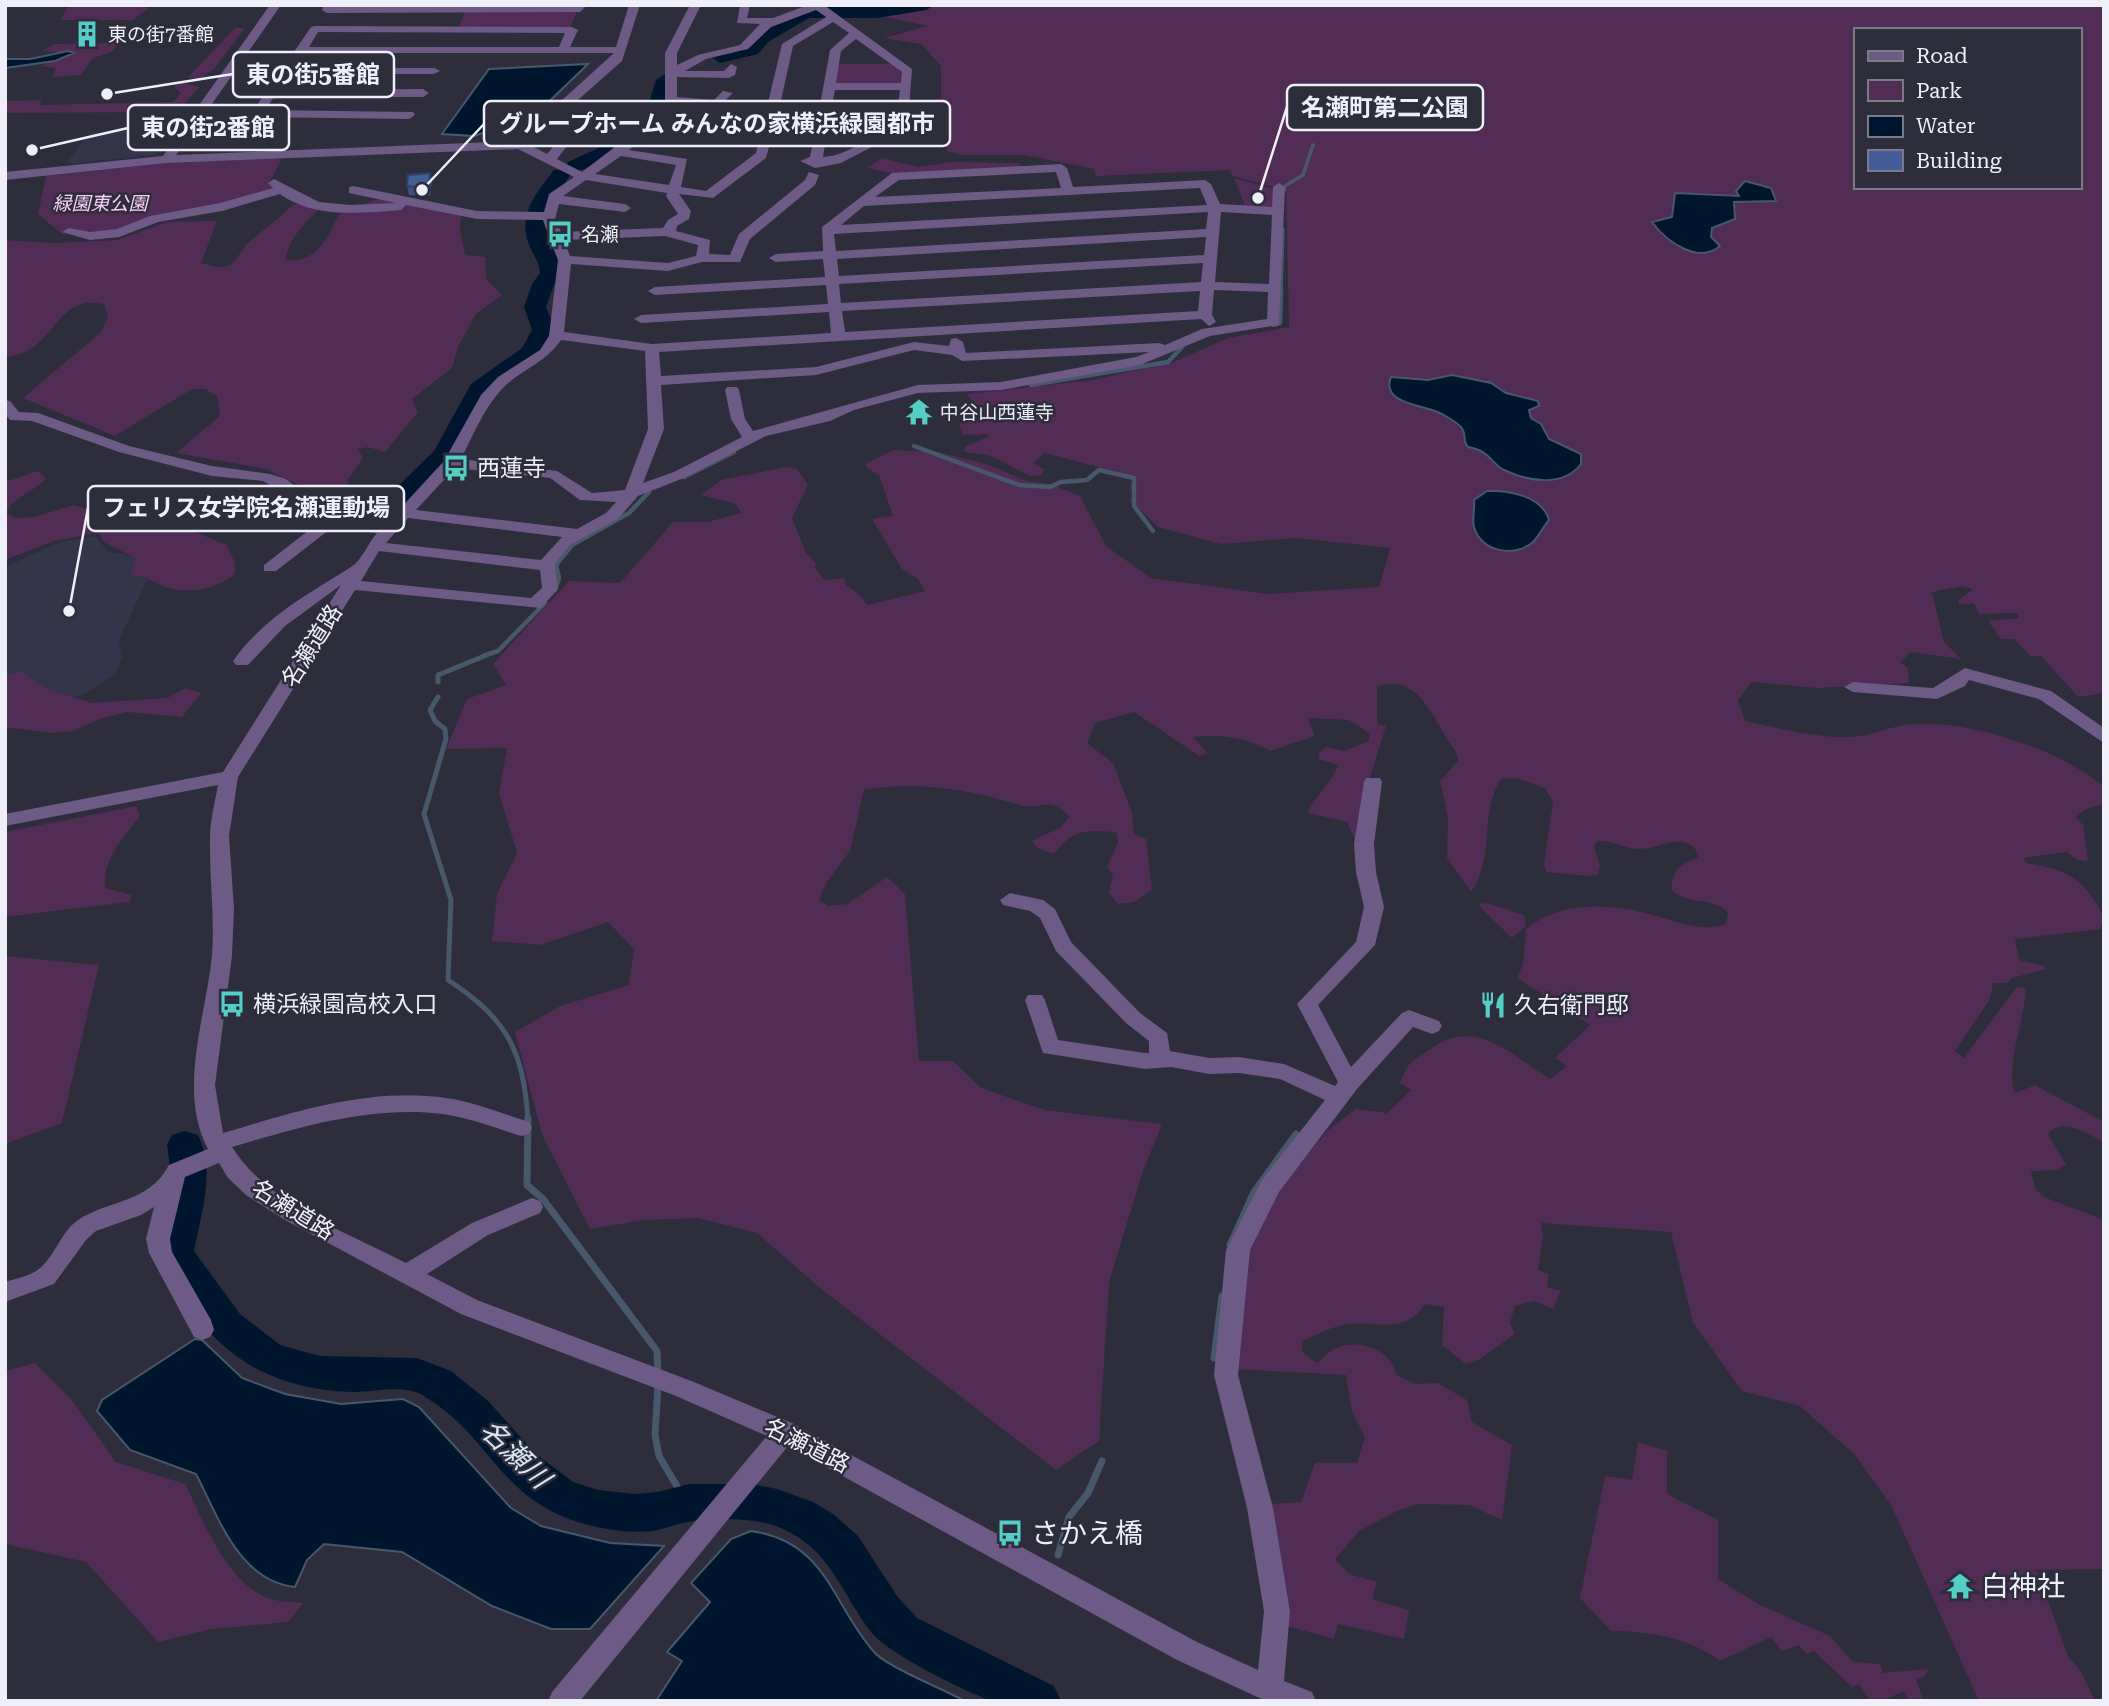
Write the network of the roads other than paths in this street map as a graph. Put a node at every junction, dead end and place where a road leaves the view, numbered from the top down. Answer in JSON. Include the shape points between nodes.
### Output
{"nodes":[{"id":1,"x":276,"y":5,"type":"edge"},
{"id":2,"x":330,"y":5,"type":"edge"},
{"id":3,"x":582,"y":5,"type":"edge"},
{"id":4,"x":635,"y":5,"type":"edge"},
{"id":5,"x":696,"y":5,"type":"edge"},
{"id":6,"x":746,"y":5,"type":"edge"},
{"id":7,"x":819,"y":6,"type":"edge"},
{"id":8,"x":526,"y":7,"type":"edge"},
{"id":9,"x":831,"y":18,"type":"junction"},
{"id":10,"x":773,"y":21,"type":"junction"},
{"id":11,"x":456,"y":29,"type":"junction"},
{"id":12,"x":855,"y":34,"type":"junction"},
{"id":13,"x":301,"y":50,"type":"junction"},
{"id":14,"x":445,"y":50,"type":"junction"},
{"id":15,"x":563,"y":50,"type":"junction"},
{"id":16,"x":621,"y":50,"type":"junction"},
{"id":17,"x":671,"y":53,"type":"junction"},
{"id":18,"x":718,"y":54,"type":"junction"},
{"id":19,"x":731,"y":67,"type":"dead end"},
{"id":20,"x":229,"y":71,"type":"junction"},
{"id":21,"x":286,"y":71,"type":"junction"},
{"id":22,"x":434,"y":71,"type":"junction"},
{"id":23,"x":671,"y":72,"type":"junction"},
{"id":24,"x":830,"y":86,"type":"junction"},
{"id":25,"x":907,"y":87,"type":"junction"},
{"id":26,"x":423,"y":93,"type":"junction"},
{"id":27,"x":727,"y":93,"type":"dead end"},
{"id":28,"x":271,"y":94,"type":"junction"},
{"id":29,"x":671,"y":100,"type":"junction"},
{"id":30,"x":904,"y":108,"type":"junction"},
{"id":31,"x":772,"y":109,"type":"junction"},
{"id":32,"x":825,"y":109,"type":"junction"},
{"id":33,"x":400,"y":132,"type":"junction"},
{"id":34,"x":566,"y":138,"type":"dead end"},
{"id":35,"x":901,"y":138,"type":"junction"},
{"id":36,"x":925,"y":138,"type":"dead end"},
{"id":37,"x":520,"y":145,"type":"junction"},
{"id":38,"x":619,"y":152,"type":"junction"},
{"id":39,"x":167,"y":159,"type":"junction"},
{"id":40,"x":549,"y":160,"type":"junction"},
{"id":41,"x":812,"y":165,"type":"junction"},
{"id":42,"x":5,"y":176,"type":"edge"},
{"id":43,"x":581,"y":176,"type":"junction"},
{"id":44,"x":1279,"y":187,"type":"dead end"},
{"id":45,"x":676,"y":189,"type":"junction"},
{"id":46,"x":353,"y":190,"type":"dead end"},
{"id":47,"x":1068,"y":191,"type":"junction"},
{"id":48,"x":985,"y":196,"type":"junction"},
{"id":49,"x":553,"y":199,"type":"junction"},
{"id":50,"x":861,"y":202,"type":"junction"},
{"id":51,"x":423,"y":205,"type":"junction"},
{"id":52,"x":625,"y":208,"type":"dead end"},
{"id":53,"x":1215,"y":208,"type":"junction"},
{"id":54,"x":1278,"y":211,"type":"junction"},
{"id":55,"x":541,"y":217,"type":"junction"},
{"id":56,"x":990,"y":220,"type":"junction"},
{"id":57,"x":827,"y":230,"type":"junction"},
{"id":58,"x":69,"y":232,"type":"dead end"},
{"id":59,"x":670,"y":232,"type":"junction"},
{"id":60,"x":1213,"y":233,"type":"junction"},
{"id":61,"x":555,"y":236,"type":"junction"},
{"id":62,"x":997,"y":245,"type":"junction"},
{"id":63,"x":830,"y":255,"type":"junction"},
{"id":64,"x":702,"y":258,"type":"junction"},
{"id":65,"x":776,"y":258,"type":"dead end"},
{"id":66,"x":1211,"y":259,"type":"junction"},
{"id":67,"x":565,"y":260,"type":"junction"},
{"id":68,"x":667,"y":267,"type":"junction"},
{"id":69,"x":1002,"y":270,"type":"junction"},
{"id":70,"x":832,"y":281,"type":"junction"},
{"id":71,"x":1209,"y":286,"type":"junction"},
{"id":72,"x":1275,"y":288,"type":"junction"},
{"id":73,"x":655,"y":291,"type":"junction"},
{"id":74,"x":1008,"y":297,"type":"junction"},
{"id":75,"x":835,"y":308,"type":"junction"},
{"id":76,"x":641,"y":319,"type":"junction"},
{"id":77,"x":1210,"y":324,"type":"junction"},
{"id":78,"x":1015,"y":326,"type":"junction"},
{"id":79,"x":956,"y":330,"type":"junction"},
{"id":80,"x":556,"y":335,"type":"junction"},
{"id":81,"x":838,"y":337,"type":"junction"},
{"id":82,"x":628,"y":345,"type":"junction"},
{"id":83,"x":1174,"y":346,"type":"junction"},
{"id":84,"x":652,"y":348,"type":"junction"},
{"id":85,"x":956,"y":351,"type":"junction"},
{"id":86,"x":1053,"y":352,"type":"junction"},
{"id":87,"x":1057,"y":377,"type":"junction"},
{"id":88,"x":656,"y":381,"type":"junction"},
{"id":89,"x":730,"y":384,"type":"junction"},
{"id":90,"x":5,"y":404,"type":"edge"},
{"id":91,"x":751,"y":439,"type":"junction"},
{"id":92,"x":451,"y":463,"type":"junction"},
{"id":93,"x":632,"y":493,"type":"junction"},
{"id":94,"x":403,"y":513,"type":"junction"},
{"id":95,"x":331,"y":521,"type":"junction"},
{"id":96,"x":388,"y":530,"type":"junction"},
{"id":97,"x":582,"y":534,"type":"junction"},
{"id":98,"x":374,"y":546,"type":"junction"},
{"id":99,"x":548,"y":566,"type":"junction"},
{"id":100,"x":270,"y":568,"type":"dead end"},
{"id":101,"x":360,"y":569,"type":"junction"},
{"id":102,"x":350,"y":585,"type":"junction"},
{"id":103,"x":242,"y":661,"type":"dead end"},
{"id":104,"x":1853,"y":687,"type":"dead end"},
{"id":105,"x":2104,"y":737,"type":"edge"},
{"id":106,"x":229,"y":777,"type":"junction"},
{"id":107,"x":1373,"y":782,"type":"dead end"},
{"id":108,"x":5,"y":820,"type":"edge"},
{"id":109,"x":1010,"y":900,"type":"dead end"},
{"id":110,"x":1035,"y":1000,"type":"dead end"},
{"id":111,"x":1432,"y":1026,"type":"dead end"},
{"id":112,"x":1159,"y":1060,"type":"junction"},
{"id":113,"x":1344,"y":1090,"type":"junction"},
{"id":114,"x":521,"y":1128,"type":"dead end"},
{"id":115,"x":219,"y":1148,"type":"junction"},
{"id":116,"x":173,"y":1179,"type":"junction"},
{"id":117,"x":532,"y":1207,"type":"dead end"},
{"id":118,"x":407,"y":1275,"type":"junction"},
{"id":119,"x":5,"y":1292,"type":"edge"},
{"id":120,"x":202,"y":1330,"type":"dead end"},
{"id":121,"x":785,"y":1432,"type":"junction"},
{"id":122,"x":1259,"y":1691,"type":"edge"},
{"id":123,"x":562,"y":1701,"type":"edge"},
{"id":124,"x":1302,"y":1701,"type":"edge"}],
"edges":[{"from":1,"to":20,"type":"street"},
{"from":2,"to":8,"type":"street","via":[[327,10]]},
{"from":3,"to":8,"type":"street","via":[[580,9]]},
{"from":4,"to":16,"type":"street"},
{"from":5,"to":17,"type":"street"},
{"from":6,"to":10,"type":"street","via":[[741,21]]},
{"from":7,"to":9,"type":"street"},
{"from":7,"to":10,"type":"street"},
{"from":9,"to":12,"type":"street"},
{"from":9,"to":31,"type":"street","via":[[788,44]]},
{"from":10,"to":18,"type":"street","via":[[744,47]]},
{"from":11,"to":13,"type":"street","via":[[315,29]]},
{"from":11,"to":14,"type":"street"},
{"from":11,"to":15,"type":"street","via":[[572,30]]},
{"from":12,"to":24,"type":"street","via":[[838,46]]},
{"from":12,"to":25,"type":"street","via":[[908,71]]},
{"from":13,"to":14,"type":"street"},
{"from":13,"to":21,"type":"street"},
{"from":14,"to":15,"type":"street"},
{"from":14,"to":22,"type":"street"},
{"from":15,"to":16,"type":"street"},
{"from":16,"to":37,"type":"street","via":[[618,60]]},
{"from":17,"to":18,"type":"street"},
{"from":17,"to":23,"type":"street"},
{"from":18,"to":23,"type":"street"},
{"from":19,"to":23,"type":"street","via":[[729,75]]},
{"from":20,"to":21,"type":"street"},
{"from":20,"to":39,"type":"street"},
{"from":21,"to":22,"type":"street"},
{"from":21,"to":28,"type":"street"},
{"from":22,"to":26,"type":"street"},
{"from":23,"to":29,"type":"street"},
{"from":24,"to":25,"type":"street"},
{"from":24,"to":32,"type":"street"},
{"from":25,"to":30,"type":"street"},
{"from":26,"to":28,"type":"street"},
{"from":26,"to":33,"type":"street"},
{"from":27,"to":29,"type":"street","via":[[717,103]]},
{"from":28,"to":33,"type":"street","via":[[257,114]]},
{"from":29,"to":38,"type":"street","via":[[663,118]]},
{"from":30,"to":32,"type":"street"},
{"from":30,"to":35,"type":"street"},
{"from":31,"to":32,"type":"street"},
{"from":31,"to":45,"type":"street","via":[[763,158],[709,195]]},
{"from":32,"to":41,"type":"street"},
{"from":33,"to":37,"type":"street"},
{"from":33,"to":39,"type":"street"},
{"from":34,"to":40,"type":"street"},
{"from":35,"to":36,"type":"street"},
{"from":35,"to":41,"type":"street","via":[[879,138],[837,160]]},
{"from":37,"to":40,"type":"street"},
{"from":38,"to":43,"type":"street"},
{"from":38,"to":45,"type":"street","via":[[683,162]]},
{"from":39,"to":42,"type":"street"},
{"from":40,"to":43,"type":"street"},
{"from":41,"to":64,"type":"street","via":[[811,182],[744,237],[737,259]]},
{"from":43,"to":45,"type":"street"},
{"from":43,"to":49,"type":"street"},
{"from":44,"to":54,"type":"street"},
{"from":45,"to":59,"type":"street","via":[[672,196],[685,211],[671,223]]},
{"from":46,"to":51,"type":"street"},
{"from":47,"to":48,"type":"street"},
{"from":47,"to":50,"type":"street","via":[[1061,168],[896,176]]},
{"from":47,"to":53,"type":"street","via":[[1205,184]]},
{"from":48,"to":50,"type":"street"},
{"from":48,"to":56,"type":"street"},
{"from":49,"to":52,"type":"street"},
{"from":49,"to":55,"type":"street"},
{"from":50,"to":57,"type":"street"},
{"from":51,"to":55,"type":"street","via":[[477,215]]},
{"from":51,"to":58,"type":"street","via":[[324,209],[277,186],[222,207],[155,219],[119,233],[90,236]]},
{"from":53,"to":54,"type":"street"},
{"from":53,"to":56,"type":"street"},
{"from":53,"to":60,"type":"street"},
{"from":54,"to":72,"type":"street"},
{"from":55,"to":61,"type":"street"},
{"from":56,"to":57,"type":"street"},
{"from":56,"to":62,"type":"street"},
{"from":57,"to":63,"type":"street"},
{"from":59,"to":61,"type":"street"},
{"from":59,"to":64,"type":"street","via":[[705,243]]},
{"from":60,"to":62,"type":"street"},
{"from":60,"to":66,"type":"street"},
{"from":61,"to":67,"type":"street"},
{"from":62,"to":63,"type":"street"},
{"from":62,"to":69,"type":"street"},
{"from":63,"to":65,"type":"street"},
{"from":63,"to":70,"type":"street"},
{"from":64,"to":68,"type":"street"},
{"from":66,"to":69,"type":"street"},
{"from":66,"to":71,"type":"street"},
{"from":67,"to":68,"type":"street"},
{"from":67,"to":80,"type":"street"},
{"from":68,"to":73,"type":"street"},
{"from":69,"to":70,"type":"street"},
{"from":69,"to":74,"type":"street"},
{"from":70,"to":73,"type":"street"},
{"from":70,"to":75,"type":"street"},
{"from":71,"to":72,"type":"street"},
{"from":71,"to":74,"type":"street"},
{"from":71,"to":77,"type":"street"},
{"from":72,"to":77,"type":"street","via":[[1274,322]]},
{"from":73,"to":76,"type":"street"},
{"from":74,"to":75,"type":"street"},
{"from":74,"to":78,"type":"street"},
{"from":75,"to":76,"type":"street"},
{"from":75,"to":81,"type":"street"},
{"from":76,"to":82,"type":"street"},
{"from":77,"to":78,"type":"street"},
{"from":77,"to":83,"type":"street"},
{"from":78,"to":79,"type":"street"},
{"from":79,"to":81,"type":"street"},
{"from":79,"to":85,"type":"street"},
{"from":80,"to":82,"type":"street"},
{"from":80,"to":92,"type":"street","name":"名瀬道路","via":[[545,353],[503,380],[486,398]]},
{"from":81,"to":84,"type":"street"},
{"from":82,"to":84,"type":"street"},
{"from":83,"to":86,"type":"street"},
{"from":83,"to":87,"type":"street","via":[[1140,360]]},
{"from":84,"to":88,"type":"street"},
{"from":85,"to":86,"type":"street","via":[[962,357]]},
{"from":85,"to":89,"type":"street","via":[[914,346],[816,371]]},
{"from":86,"to":87,"type":"street"},
{"from":87,"to":91,"type":"street","via":[[1001,386],[918,389]]},
{"from":88,"to":89,"type":"street"},
{"from":88,"to":93,"type":"street","via":[[656,429]]},
{"from":89,"to":91,"type":"street","via":[[738,419]]},
{"from":90,"to":95,"type":"street","via":[[15,417],[33,416],[124,449],[280,482],[326,510]]},
{"from":91,"to":93,"type":"street"},
{"from":92,"to":93,"type":"street","via":[[561,476],[590,497]]},
{"from":92,"to":94,"type":"street","name":"名瀬道路"},
{"from":93,"to":97,"type":"street","via":[[612,516]]},
{"from":94,"to":96,"type":"street","name":"名瀬道路"},
{"from":94,"to":97,"type":"street"},
{"from":95,"to":96,"type":"street"},
{"from":95,"to":100,"type":"street"},
{"from":96,"to":98,"type":"street","name":"名瀬道路"},
{"from":97,"to":99,"type":"street","via":[[564,542]]},
{"from":98,"to":99,"type":"street"},
{"from":98,"to":101,"type":"street","name":"名瀬道路"},
{"from":99,"to":102,"type":"street","via":[[550,589],[536,604]]},
{"from":101,"to":102,"type":"street","name":"名瀬道路"},
{"from":101,"to":103,"type":"street","via":[[341,576],[253,644]]},
{"from":102,"to":106,"type":"street","name":"名瀬道路"},
{"from":104,"to":105,"type":"street","via":[[1937,694],[1959,682],[1965,673],[2045,695]]},
{"from":106,"to":108,"type":"street"},
{"from":106,"to":115,"type":"street","name":"名瀬道路","via":[[219,836],[222,956],[204,1085],[205,1106]]},
{"from":107,"to":113,"type":"street","via":[[1364,844],[1374,907],[1369,934],[1365,945],[1307,1004]]},
{"from":109,"to":112,"type":"street","via":[[1036,905],[1048,914],[1063,946],[1133,1018],[1160,1038]]},
{"from":110,"to":112,"type":"street","via":[[1050,1047]]},
{"from":111,"to":113,"type":"street","via":[[1409,1018]]},
{"from":112,"to":113,"type":"street","via":[[1284,1072]]},
{"from":113,"to":122,"type":"street","via":[[1270,1186],[1238,1250],[1226,1375],[1260,1508],[1277,1611]]},
{"from":114,"to":115,"type":"street","via":[[441,1106],[384,1105],[318,1113]]},
{"from":115,"to":116,"type":"street"},
{"from":115,"to":118,"type":"street","name":"名瀬道路","via":[[254,1189]]},
{"from":116,"to":119,"type":"street","via":[[133,1209],[78,1233],[46,1277]]},
{"from":116,"to":120,"type":"street","via":[[160,1223],[159,1246]]},
{"from":117,"to":118,"type":"street","via":[[480,1229]]},
{"from":118,"to":121,"type":"street","name":"名瀬道路","via":[[470,1307]]},
{"from":121,"to":122,"type":"street","name":"名瀬道路"},
{"from":121,"to":123,"type":"street"},
{"from":122,"to":124,"type":"street","name":"名瀬道路"}]}
